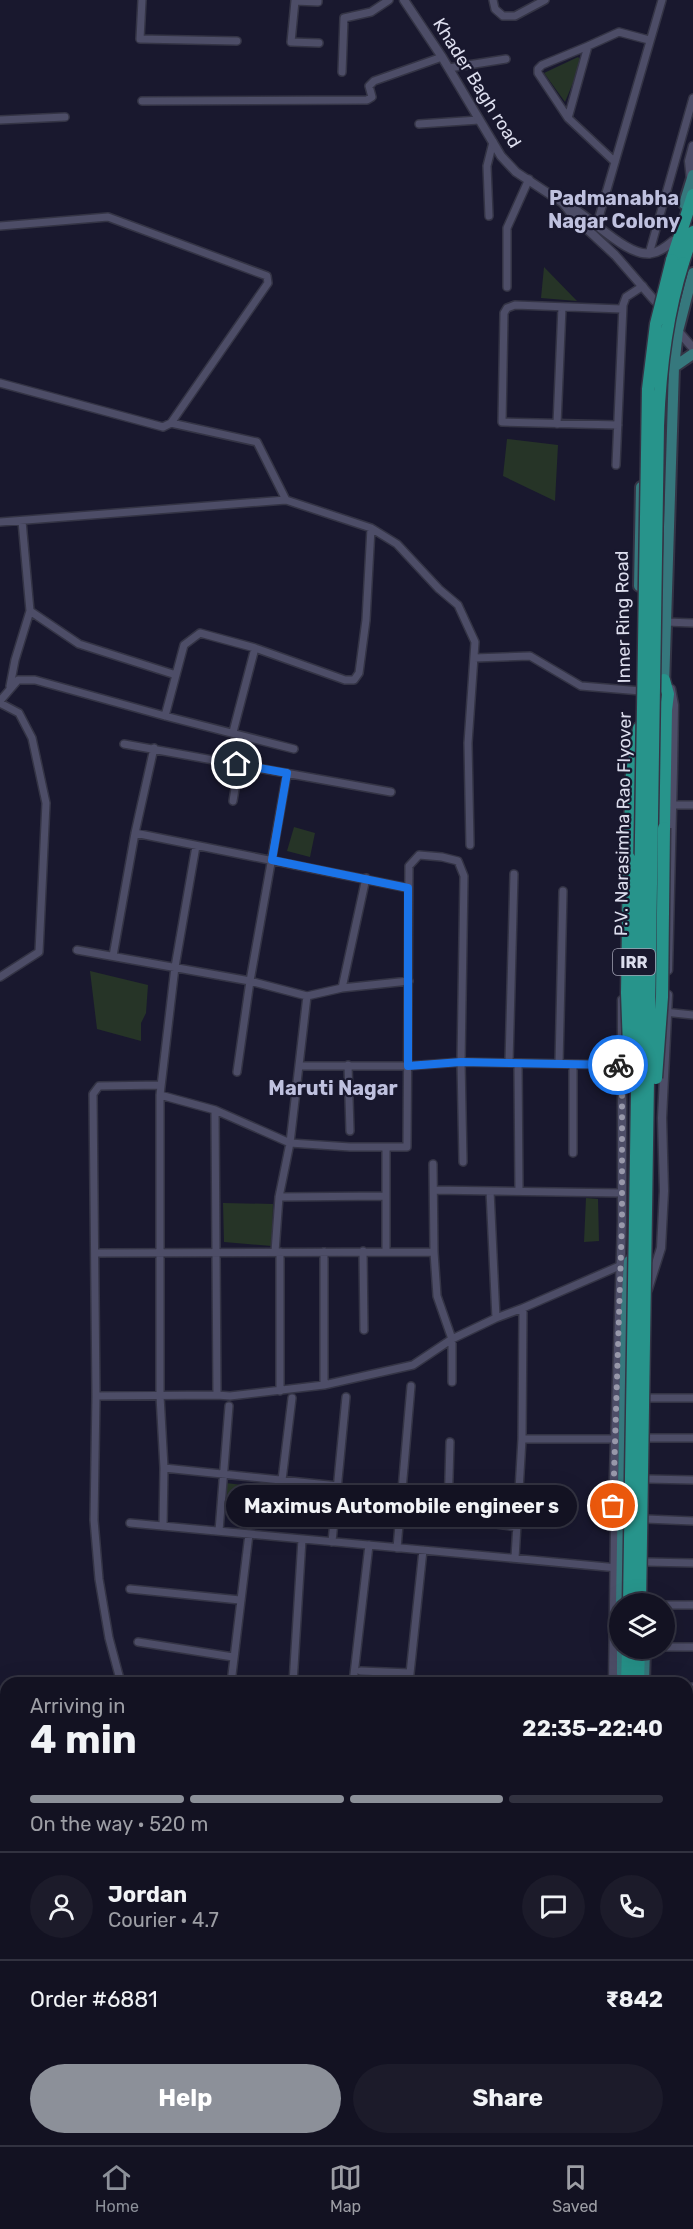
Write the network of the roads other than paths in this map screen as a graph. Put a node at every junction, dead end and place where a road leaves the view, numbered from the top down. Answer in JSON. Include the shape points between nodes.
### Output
{"nodes":[{"id":1,"x":142,"y":0,"type":"edge"},
{"id":2,"x":318,"y":0,"type":"edge"},
{"id":3,"x":389,"y":0,"type":"edge"},
{"id":4,"x":404,"y":0,"type":"edge"},
{"id":5,"x":493,"y":0,"type":"edge"},
{"id":6,"x":545,"y":0,"type":"edge"},
{"id":7,"x":662,"y":0,"type":"edge"},
{"id":8,"x":649,"y":40,"type":"junction"},
{"id":9,"x":237,"y":41,"type":"dead end"},
{"id":10,"x":319,"y":44,"type":"dead end"},
{"id":11,"x":588,"y":46,"type":"junction"},
{"id":12,"x":442,"y":57,"type":"junction"},
{"id":13,"x":506,"y":59,"type":"dead end"},
{"id":14,"x":449,"y":68,"type":"junction"},
{"id":15,"x":342,"y":72,"type":"dead end"},
{"id":16,"x":693,"y":98,"type":"edge"},
{"id":17,"x":142,"y":101,"type":"dead end"},
{"id":18,"x":65,"y":117,"type":"dead end"},
{"id":19,"x":568,"y":118,"type":"junction"},
{"id":20,"x":0,"y":120,"type":"edge"},
{"id":21,"x":479,"y":120,"type":"junction"},
{"id":22,"x":419,"y":124,"type":"dead end"},
{"id":23,"x":493,"y":142,"type":"junction"},
{"id":24,"x":693,"y":146,"type":"edge"},
{"id":25,"x":615,"y":162,"type":"junction"},
{"id":26,"x":692,"y":178,"type":"edge"},
{"id":27,"x":529,"y":179,"type":"junction"},
{"id":28,"x":693,"y":195,"type":"edge"},
{"id":29,"x":563,"y":203,"type":"junction"},
{"id":30,"x":489,"y":216,"type":"dead end"},
{"id":31,"x":597,"y":224,"type":"junction"},
{"id":32,"x":0,"y":226,"type":"edge"},
{"id":33,"x":693,"y":232,"type":"edge"},
{"id":34,"x":673,"y":242,"type":"junction"},
{"id":35,"x":649,"y":254,"type":"junction"},
{"id":36,"x":693,"y":273,"type":"edge"},
{"id":37,"x":662,"y":278,"type":"junction"},
{"id":38,"x":642,"y":286,"type":"junction"},
{"id":39,"x":507,"y":287,"type":"dead end"},
{"id":40,"x":687,"y":290,"type":"junction"},
{"id":41,"x":656,"y":301,"type":"junction"},
{"id":42,"x":562,"y":307,"type":"junction"},
{"id":43,"x":622,"y":309,"type":"junction"},
{"id":44,"x":678,"y":331,"type":"junction"},
{"id":45,"x":693,"y":348,"type":"edge"},
{"id":46,"x":693,"y":354,"type":"edge"},
{"id":47,"x":674,"y":367,"type":"junction"},
{"id":48,"x":0,"y":383,"type":"edge"},
{"id":49,"x":171,"y":423,"type":"junction"},
{"id":50,"x":557,"y":424,"type":"junction"},
{"id":51,"x":618,"y":425,"type":"junction"},
{"id":52,"x":616,"y":465,"type":"dead end"},
{"id":53,"x":286,"y":500,"type":"junction"},
{"id":54,"x":22,"y":521,"type":"junction"},
{"id":55,"x":0,"y":522,"type":"edge"},
{"id":56,"x":371,"y":528,"type":"junction"},
{"id":57,"x":30,"y":611,"type":"junction"},
{"id":58,"x":666,"y":622,"type":"junction"},
{"id":59,"x":693,"y":623,"type":"edge"},
{"id":60,"x":255,"y":648,"type":"junction"},
{"id":61,"x":474,"y":658,"type":"junction"},
{"id":62,"x":176,"y":675,"type":"junction"},
{"id":63,"x":664,"y":676,"type":"junction"},
{"id":64,"x":10,"y":687,"type":"junction"},
{"id":65,"x":641,"y":692,"type":"junction"},
{"id":66,"x":0,"y":702,"type":"edge"},
{"id":67,"x":165,"y":716,"type":"junction"},
{"id":68,"x":640,"y":720,"type":"junction"},
{"id":69,"x":233,"y":732,"type":"junction"},
{"id":70,"x":124,"y":744,"type":"dead end"},
{"id":71,"x":154,"y":748,"type":"junction"},
{"id":72,"x":294,"y":749,"type":"dead end"},
{"id":73,"x":239,"y":764,"type":"junction"},
{"id":74,"x":287,"y":773,"type":"junction"},
{"id":75,"x":391,"y":792,"type":"dead end"},
{"id":76,"x":233,"y":801,"type":"dead end"},
{"id":77,"x":673,"y":805,"type":"junction"},
{"id":78,"x":693,"y":805,"type":"edge"},
{"id":79,"x":135,"y":832,"type":"junction"},
{"id":80,"x":470,"y":844,"type":"dead end"},
{"id":81,"x":196,"y":846,"type":"junction"},
{"id":82,"x":272,"y":860,"type":"junction"},
{"id":83,"x":514,"y":874,"type":"dead end"},
{"id":84,"x":366,"y":878,"type":"junction"},
{"id":85,"x":408,"y":888,"type":"junction"},
{"id":86,"x":563,"y":891,"type":"dead end"},
{"id":87,"x":634,"y":932,"type":"junction"},
{"id":88,"x":77,"y":950,"type":"dead end"},
{"id":89,"x":113,"y":957,"type":"junction"},
{"id":90,"x":175,"y":967,"type":"junction"},
{"id":91,"x":0,"y":977,"type":"edge"},
{"id":92,"x":250,"y":981,"type":"junction"},
{"id":93,"x":409,"y":981,"type":"junction"},
{"id":94,"x":342,"y":988,"type":"junction"},
{"id":95,"x":307,"y":996,"type":"junction"},
{"id":96,"x":655,"y":1012,"type":"junction"},
{"id":97,"x":667,"y":1012,"type":"junction"},
{"id":98,"x":693,"y":1015,"type":"edge"},
{"id":99,"x":461,"y":1062,"type":"junction"},
{"id":100,"x":509,"y":1062,"type":"junction"},
{"id":101,"x":518,"y":1063,"type":"junction"},
{"id":102,"x":559,"y":1064,"type":"junction"},
{"id":103,"x":348,"y":1065,"type":"junction"},
{"id":104,"x":573,"y":1065,"type":"junction"},
{"id":105,"x":622,"y":1065,"type":"junction"},
{"id":106,"x":300,"y":1066,"type":"junction"},
{"id":107,"x":408,"y":1066,"type":"junction"},
{"id":108,"x":237,"y":1072,"type":"dead end"},
{"id":109,"x":161,"y":1085,"type":"junction"},
{"id":110,"x":160,"y":1095,"type":"junction"},
{"id":111,"x":215,"y":1110,"type":"junction"},
{"id":112,"x":650,"y":1118,"type":"junction"},
{"id":113,"x":662,"y":1118,"type":"junction"},
{"id":114,"x":350,"y":1131,"type":"dead end"},
{"id":115,"x":290,"y":1143,"type":"junction"},
{"id":116,"x":386,"y":1147,"type":"junction"},
{"id":117,"x":573,"y":1153,"type":"dead end"},
{"id":118,"x":463,"y":1162,"type":"dead end"},
{"id":119,"x":433,"y":1164,"type":"dead end"},
{"id":120,"x":434,"y":1190,"type":"junction"},
{"id":121,"x":490,"y":1191,"type":"junction"},
{"id":122,"x":519,"y":1191,"type":"junction"},
{"id":123,"x":622,"y":1193,"type":"junction"},
{"id":124,"x":386,"y":1196,"type":"junction"},
{"id":125,"x":279,"y":1197,"type":"junction"},
{"id":126,"x":641,"y":1215,"type":"junction"},
{"id":127,"x":363,"y":1251,"type":"junction"},
{"id":128,"x":386,"y":1251,"type":"junction"},
{"id":129,"x":161,"y":1252,"type":"junction"},
{"id":130,"x":216,"y":1252,"type":"junction"},
{"id":131,"x":278,"y":1252,"type":"junction"},
{"id":132,"x":324,"y":1252,"type":"junction"},
{"id":133,"x":434,"y":1252,"type":"junction"},
{"id":134,"x":95,"y":1253,"type":"junction"},
{"id":135,"x":624,"y":1264,"type":"junction"},
{"id":136,"x":648,"y":1291,"type":"junction"},
{"id":137,"x":523,"y":1308,"type":"junction"},
{"id":138,"x":496,"y":1318,"type":"junction"},
{"id":139,"x":364,"y":1330,"type":"dead end"},
{"id":140,"x":452,"y":1339,"type":"junction"},
{"id":141,"x":452,"y":1382,"type":"dead end"},
{"id":142,"x":324,"y":1385,"type":"junction"},
{"id":143,"x":411,"y":1386,"type":"dead end"},
{"id":144,"x":280,"y":1391,"type":"junction"},
{"id":145,"x":217,"y":1395,"type":"junction"},
{"id":146,"x":96,"y":1396,"type":"junction"},
{"id":147,"x":160,"y":1396,"type":"junction"},
{"id":148,"x":346,"y":1397,"type":"dead end"},
{"id":149,"x":292,"y":1398,"type":"dead end"},
{"id":150,"x":648,"y":1398,"type":"junction"},
{"id":151,"x":693,"y":1398,"type":"edge"},
{"id":152,"x":229,"y":1406,"type":"dead end"},
{"id":153,"x":624,"y":1420,"type":"junction"},
{"id":154,"x":648,"y":1420,"type":"junction"},
{"id":155,"x":648,"y":1438,"type":"junction"},
{"id":156,"x":693,"y":1438,"type":"edge"},
{"id":157,"x":522,"y":1439,"type":"junction"},
{"id":158,"x":620,"y":1439,"type":"junction"},
{"id":159,"x":450,"y":1442,"type":"dead end"},
{"id":160,"x":164,"y":1468,"type":"junction"},
{"id":161,"x":224,"y":1474,"type":"junction"},
{"id":162,"x":647,"y":1479,"type":"junction"},
{"id":163,"x":282,"y":1480,"type":"junction"},
{"id":164,"x":693,"y":1480,"type":"edge"},
{"id":165,"x":338,"y":1486,"type":"junction"},
{"id":166,"x":646,"y":1519,"type":"junction"},
{"id":167,"x":693,"y":1521,"type":"edge"},
{"id":168,"x":130,"y":1523,"type":"dead end"},
{"id":169,"x":163,"y":1526,"type":"junction"},
{"id":170,"x":517,"y":1527,"type":"junction"},
{"id":171,"x":219,"y":1531,"type":"junction"},
{"id":172,"x":249,"y":1534,"type":"junction"},
{"id":173,"x":302,"y":1539,"type":"junction"},
{"id":174,"x":332,"y":1542,"type":"junction"},
{"id":175,"x":369,"y":1545,"type":"junction"},
{"id":176,"x":397,"y":1548,"type":"junction"},
{"id":177,"x":423,"y":1550,"type":"junction"},
{"id":178,"x":515,"y":1558,"type":"junction"},
{"id":179,"x":646,"y":1562,"type":"junction"},
{"id":180,"x":693,"y":1563,"type":"edge"},
{"id":181,"x":617,"y":1568,"type":"junction"},
{"id":182,"x":130,"y":1589,"type":"dead end"},
{"id":183,"x":620,"y":1593,"type":"edge"},
{"id":184,"x":629,"y":1593,"type":"edge"},
{"id":185,"x":640,"y":1593,"type":"edge"},
{"id":186,"x":645,"y":1593,"type":"edge"},
{"id":187,"x":240,"y":1600,"type":"junction"},
{"id":188,"x":675,"y":1605,"type":"edge"},
{"id":189,"x":693,"y":1605,"type":"edge"},
{"id":190,"x":138,"y":1642,"type":"dead end"},
{"id":191,"x":675,"y":1647,"type":"edge"},
{"id":192,"x":693,"y":1647,"type":"edge"},
{"id":193,"x":233,"y":1658,"type":"junction"},
{"id":194,"x":622,"y":1659,"type":"edge"},
{"id":195,"x":628,"y":1659,"type":"edge"},
{"id":196,"x":639,"y":1659,"type":"edge"},
{"id":197,"x":645,"y":1659,"type":"edge"},
{"id":198,"x":362,"y":1671,"type":"dead end"},
{"id":199,"x":410,"y":1673,"type":"junction"},
{"id":200,"x":119,"y":1677,"type":"edge"},
{"id":201,"x":231,"y":1677,"type":"edge"},
{"id":202,"x":293,"y":1677,"type":"edge"},
{"id":203,"x":354,"y":1677,"type":"edge"},
{"id":204,"x":410,"y":1677,"type":"edge"},
{"id":205,"x":613,"y":1677,"type":"edge"},
{"id":206,"x":622,"y":1677,"type":"edge"},
{"id":207,"x":627,"y":1677,"type":"edge"},
{"id":208,"x":638,"y":1677,"type":"edge"},
{"id":209,"x":644,"y":1677,"type":"edge"}],
"edges":[{"from":1,"to":9,"type":"street","via":[[140,39]]},
{"from":2,"to":10,"type":"street","via":[[295,1],[291,42]]},
{"from":3,"to":15,"type":"street","via":[[371,12],[344,18]]},
{"from":4,"to":12,"type":"street","name":"Khader Bagh road"},
{"from":5,"to":6,"type":"street","via":[[495,9],[503,16],[515,16]]},
{"from":7,"to":8,"type":"street"},
{"from":8,"to":11,"type":"street","via":[[618,32]]},
{"from":8,"to":25,"type":"street"},
{"from":11,"to":19,"type":"street"},
{"from":11,"to":19,"type":"street","via":[[538,69]]},
{"from":12,"to":14,"type":"street","name":"Khader Bagh road"},
{"from":12,"to":17,"type":"street","via":[[374,81],[369,86],[372,97],[368,100]]},
{"from":13,"to":14,"type":"street"},
{"from":14,"to":21,"type":"street","name":"Khader Bagh road"},
{"from":16,"to":35,"type":"street"},
{"from":18,"to":20,"type":"street"},
{"from":19,"to":25,"type":"street"},
{"from":21,"to":22,"type":"street"},
{"from":21,"to":23,"type":"street","name":"Khader Bagh road"},
{"from":23,"to":27,"type":"street","name":"Khader Bagh road","via":[[516,172]]},
{"from":23,"to":30,"type":"street","via":[[487,166]]},
{"from":24,"to":26,"type":"street","via":[[689,161]]},
{"from":25,"to":31,"type":"street"},
{"from":26,"to":34,"type":"main road","name":"Inner Ring Road","number":"IRR"},
{"from":27,"to":29,"type":"street","name":"Khader Bagh road"},
{"from":27,"to":39,"type":"street","via":[[507,228]]},
{"from":28,"to":126,"type":"highway","name":"P.V. Narasimha Rao Flyover","bridge":true,"via":[[661,300],[648,388]]},
{"from":29,"to":31,"type":"street"},
{"from":29,"to":38,"type":"street","name":"Khader Bagh road"},
{"from":31,"to":35,"type":"street","via":[[627,248]]},
{"from":32,"to":49,"type":"street","via":[[108,217],[267,276],[268,283]]},
{"from":33,"to":126,"type":"highway","name":"P.V. Narasimha Rao Flyover","bridge":true,"via":[[666,326],[659,389]]},
{"from":34,"to":35,"type":"street"},
{"from":34,"to":37,"type":"main road","name":"Inner Ring Road","number":"IRR"},
{"from":36,"to":40,"type":"main road","number":"IRR"},
{"from":37,"to":40,"type":"main road","via":[[668,287]]},
{"from":37,"to":41,"type":"main road","name":"Inner Ring Road","number":"IRR"},
{"from":38,"to":41,"type":"street","name":"Khader Bagh road"},
{"from":38,"to":43,"type":"street","via":[[626,297]]},
{"from":40,"to":44,"type":"main road","number":"IRR"},
{"from":41,"to":65,"type":"main road","name":"Inner Ring Road","number":"IRR","via":[[644,377],[639,547]]},
{"from":42,"to":43,"type":"street"},
{"from":42,"to":50,"type":"street"},
{"from":42,"to":50,"type":"street","via":[[515,305],[504,313],[501,420]]},
{"from":43,"to":51,"type":"street"},
{"from":44,"to":45,"type":"street"},
{"from":44,"to":47,"type":"main road","number":"IRR"},
{"from":46,"to":47,"type":"main road"},
{"from":47,"to":58,"type":"main road","number":"IRR"},
{"from":48,"to":49,"type":"street","via":[[163,427]]},
{"from":49,"to":53,"type":"street","via":[[257,442]]},
{"from":50,"to":51,"type":"street"},
{"from":51,"to":52,"type":"street"},
{"from":53,"to":54,"type":"street"},
{"from":53,"to":56,"type":"street"},
{"from":54,"to":55,"type":"street"},
{"from":54,"to":57,"type":"street"},
{"from":56,"to":60,"type":"street","via":[[366,620],[359,673],[354,680]]},
{"from":56,"to":61,"type":"street","via":[[397,544],[458,605],[475,642]]},
{"from":57,"to":62,"type":"street","via":[[79,644]]},
{"from":57,"to":64,"type":"street"},
{"from":58,"to":59,"type":"street"},
{"from":58,"to":63,"type":"main road","number":"IRR"},
{"from":60,"to":62,"type":"street","via":[[200,633],[184,645]]},
{"from":60,"to":69,"type":"street"},
{"from":61,"to":65,"type":"street","via":[[530,656],[581,686]]},
{"from":61,"to":80,"type":"street","via":[[468,743]]},
{"from":62,"to":67,"type":"street"},
{"from":63,"to":77,"type":"street","via":[[673,697]]},
{"from":63,"to":96,"type":"main road","number":"IRR"},
{"from":63,"to":126,"type":"highway","bridge":true,"via":[[668,694],[662,997]]},
{"from":64,"to":66,"type":"street"},
{"from":64,"to":67,"type":"street","via":[[18,680],[35,680]]},
{"from":65,"to":68,"type":"main road","name":"Inner Ring Road","number":"IRR"},
{"from":66,"to":91,"type":"street","via":[[19,713],[32,738],[46,803],[39,952]]},
{"from":67,"to":69,"type":"street"},
{"from":68,"to":87,"type":"main road","name":"Inner Ring Road","number":"IRR"},
{"from":68,"to":126,"type":"highway","bridge":true,"via":[[632,772],[627,993]]},
{"from":69,"to":72,"type":"street"},
{"from":70,"to":71,"type":"street"},
{"from":71,"to":73,"type":"street"},
{"from":71,"to":79,"type":"street"},
{"from":73,"to":74,"type":"street"},
{"from":73,"to":76,"type":"street"},
{"from":74,"to":75,"type":"street"},
{"from":74,"to":82,"type":"street"},
{"from":77,"to":78,"type":"street"},
{"from":77,"to":97,"type":"street"},
{"from":79,"to":81,"type":"street"},
{"from":79,"to":89,"type":"street"},
{"from":81,"to":82,"type":"street"},
{"from":81,"to":90,"type":"street"},
{"from":82,"to":84,"type":"street"},
{"from":82,"to":92,"type":"street"},
{"from":83,"to":100,"type":"street"},
{"from":84,"to":85,"type":"street"},
{"from":84,"to":94,"type":"street"},
{"from":85,"to":93,"type":"street"},
{"from":85,"to":99,"type":"street","via":[[409,866],[419,855],[458,861],[464,876]]},
{"from":86,"to":102,"type":"street"},
{"from":87,"to":105,"type":"street","via":[[622,965]]},
{"from":87,"to":135,"type":"main road","name":"Inner Ring Road","number":"IRR","via":[[634,1193]]},
{"from":88,"to":89,"type":"street"},
{"from":89,"to":90,"type":"street"},
{"from":90,"to":92,"type":"street"},
{"from":90,"to":109,"type":"street"},
{"from":92,"to":95,"type":"street"},
{"from":92,"to":108,"type":"street"},
{"from":93,"to":94,"type":"street"},
{"from":93,"to":107,"type":"street"},
{"from":94,"to":95,"type":"street"},
{"from":95,"to":106,"type":"street"},
{"from":96,"to":97,"type":"street"},
{"from":96,"to":112,"type":"main road","number":"IRR"},
{"from":97,"to":98,"type":"street"},
{"from":97,"to":113,"type":"street"},
{"from":99,"to":100,"type":"street"},
{"from":99,"to":107,"type":"street"},
{"from":99,"to":118,"type":"street"},
{"from":100,"to":101,"type":"street"},
{"from":101,"to":102,"type":"street"},
{"from":101,"to":122,"type":"street"},
{"from":102,"to":104,"type":"street"},
{"from":103,"to":106,"type":"street"},
{"from":103,"to":107,"type":"street"},
{"from":103,"to":114,"type":"street"},
{"from":104,"to":105,"type":"street"},
{"from":104,"to":117,"type":"street"},
{"from":105,"to":123,"type":"street"},
{"from":106,"to":115,"type":"street"},
{"from":107,"to":116,"type":"street","via":[[407,1147]]},
{"from":109,"to":110,"type":"street"},
{"from":109,"to":134,"type":"street","via":[[99,1086],[93,1094]]},
{"from":110,"to":111,"type":"street"},
{"from":110,"to":129,"type":"street"},
{"from":111,"to":115,"type":"street"},
{"from":111,"to":130,"type":"street"},
{"from":112,"to":113,"type":"street"},
{"from":112,"to":136,"type":"main road","number":"IRR"},
{"from":113,"to":136,"type":"street","via":[[661,1248]]},
{"from":115,"to":116,"type":"street"},
{"from":115,"to":125,"type":"street"},
{"from":116,"to":124,"type":"street"},
{"from":119,"to":120,"type":"street"},
{"from":120,"to":121,"type":"street"},
{"from":120,"to":133,"type":"street"},
{"from":121,"to":122,"type":"street"},
{"from":121,"to":138,"type":"street"},
{"from":122,"to":123,"type":"street"},
{"from":123,"to":135,"type":"street"},
{"from":124,"to":125,"type":"street"},
{"from":124,"to":128,"type":"street"},
{"from":125,"to":131,"type":"street"},
{"from":126,"to":184,"type":"highway","name":"P.V. Narasimha Rao Flyover","bridge":true},
{"from":126,"to":185,"type":"highway","name":"P.V. Narasimha Rao Flyover","bridge":true},
{"from":127,"to":128,"type":"street"},
{"from":127,"to":132,"type":"street"},
{"from":127,"to":139,"type":"street"},
{"from":128,"to":133,"type":"street"},
{"from":129,"to":130,"type":"street"},
{"from":129,"to":134,"type":"street"},
{"from":129,"to":147,"type":"street"},
{"from":130,"to":131,"type":"street"},
{"from":130,"to":145,"type":"street"},
{"from":131,"to":132,"type":"street"},
{"from":131,"to":144,"type":"street"},
{"from":132,"to":142,"type":"street"},
{"from":133,"to":140,"type":"street","via":[[437,1296]]},
{"from":134,"to":146,"type":"street"},
{"from":135,"to":137,"type":"street"},
{"from":135,"to":153,"type":"main road","name":"Inner Ring Road","number":"IRR"},
{"from":135,"to":158,"type":"street"},
{"from":136,"to":150,"type":"main road","number":"IRR"},
{"from":137,"to":138,"type":"street"},
{"from":137,"to":157,"type":"street"},
{"from":138,"to":140,"type":"street"},
{"from":140,"to":141,"type":"street"},
{"from":140,"to":142,"type":"street","via":[[413,1365]]},
{"from":142,"to":144,"type":"street"},
{"from":143,"to":176,"type":"street"},
{"from":144,"to":145,"type":"street"},
{"from":145,"to":147,"type":"street"},
{"from":146,"to":147,"type":"street"},
{"from":146,"to":200,"type":"street","via":[[94,1520],[99,1579]]},
{"from":147,"to":160,"type":"street"},
{"from":148,"to":165,"type":"street"},
{"from":149,"to":163,"type":"street"},
{"from":150,"to":151,"type":"street"},
{"from":150,"to":154,"type":"main road","number":"IRR"},
{"from":152,"to":161,"type":"street"},
{"from":153,"to":154,"type":"main road"},
{"from":153,"to":158,"type":"main road","name":"Inner Ring Road","number":"IRR"},
{"from":154,"to":155,"type":"main road","number":"IRR"},
{"from":155,"to":156,"type":"street"},
{"from":155,"to":162,"type":"main road","number":"IRR"},
{"from":157,"to":158,"type":"street"},
{"from":157,"to":170,"type":"street"},
{"from":158,"to":181,"type":"main road","name":"Inner Ring Road","number":"IRR"},
{"from":159,"to":170,"type":"street","via":[[448,1512],[454,1518]]},
{"from":160,"to":161,"type":"street"},
{"from":160,"to":169,"type":"street"},
{"from":161,"to":163,"type":"street"},
{"from":161,"to":171,"type":"street"},
{"from":162,"to":164,"type":"street"},
{"from":162,"to":166,"type":"main road","number":"IRR"},
{"from":163,"to":165,"type":"street"},
{"from":165,"to":174,"type":"street"},
{"from":166,"to":167,"type":"street"},
{"from":166,"to":179,"type":"main road","number":"IRR"},
{"from":168,"to":169,"type":"street"},
{"from":169,"to":171,"type":"street"},
{"from":170,"to":178,"type":"street"},
{"from":171,"to":172,"type":"street"},
{"from":172,"to":173,"type":"street"},
{"from":172,"to":187,"type":"street"},
{"from":173,"to":174,"type":"street"},
{"from":173,"to":202,"type":"street"},
{"from":174,"to":175,"type":"street"},
{"from":175,"to":176,"type":"street"},
{"from":175,"to":203,"type":"street"},
{"from":176,"to":177,"type":"street"},
{"from":177,"to":178,"type":"street"},
{"from":177,"to":199,"type":"street"},
{"from":178,"to":181,"type":"street"},
{"from":179,"to":180,"type":"street"},
{"from":179,"to":186,"type":"main road","number":"IRR"},
{"from":181,"to":183,"type":"main road","name":"Inner Ring Road","number":"IRR"},
{"from":181,"to":205,"type":"street"},
{"from":182,"to":187,"type":"street"},
{"from":187,"to":193,"type":"street"},
{"from":188,"to":189,"type":"street"},
{"from":190,"to":193,"type":"street"},
{"from":191,"to":192,"type":"street"},
{"from":193,"to":201,"type":"street"},
{"from":194,"to":206,"type":"main road"},
{"from":195,"to":207,"type":"highway"},
{"from":196,"to":208,"type":"highway"},
{"from":197,"to":209,"type":"main road"},
{"from":198,"to":199,"type":"street"},
{"from":199,"to":204,"type":"street"}]}
